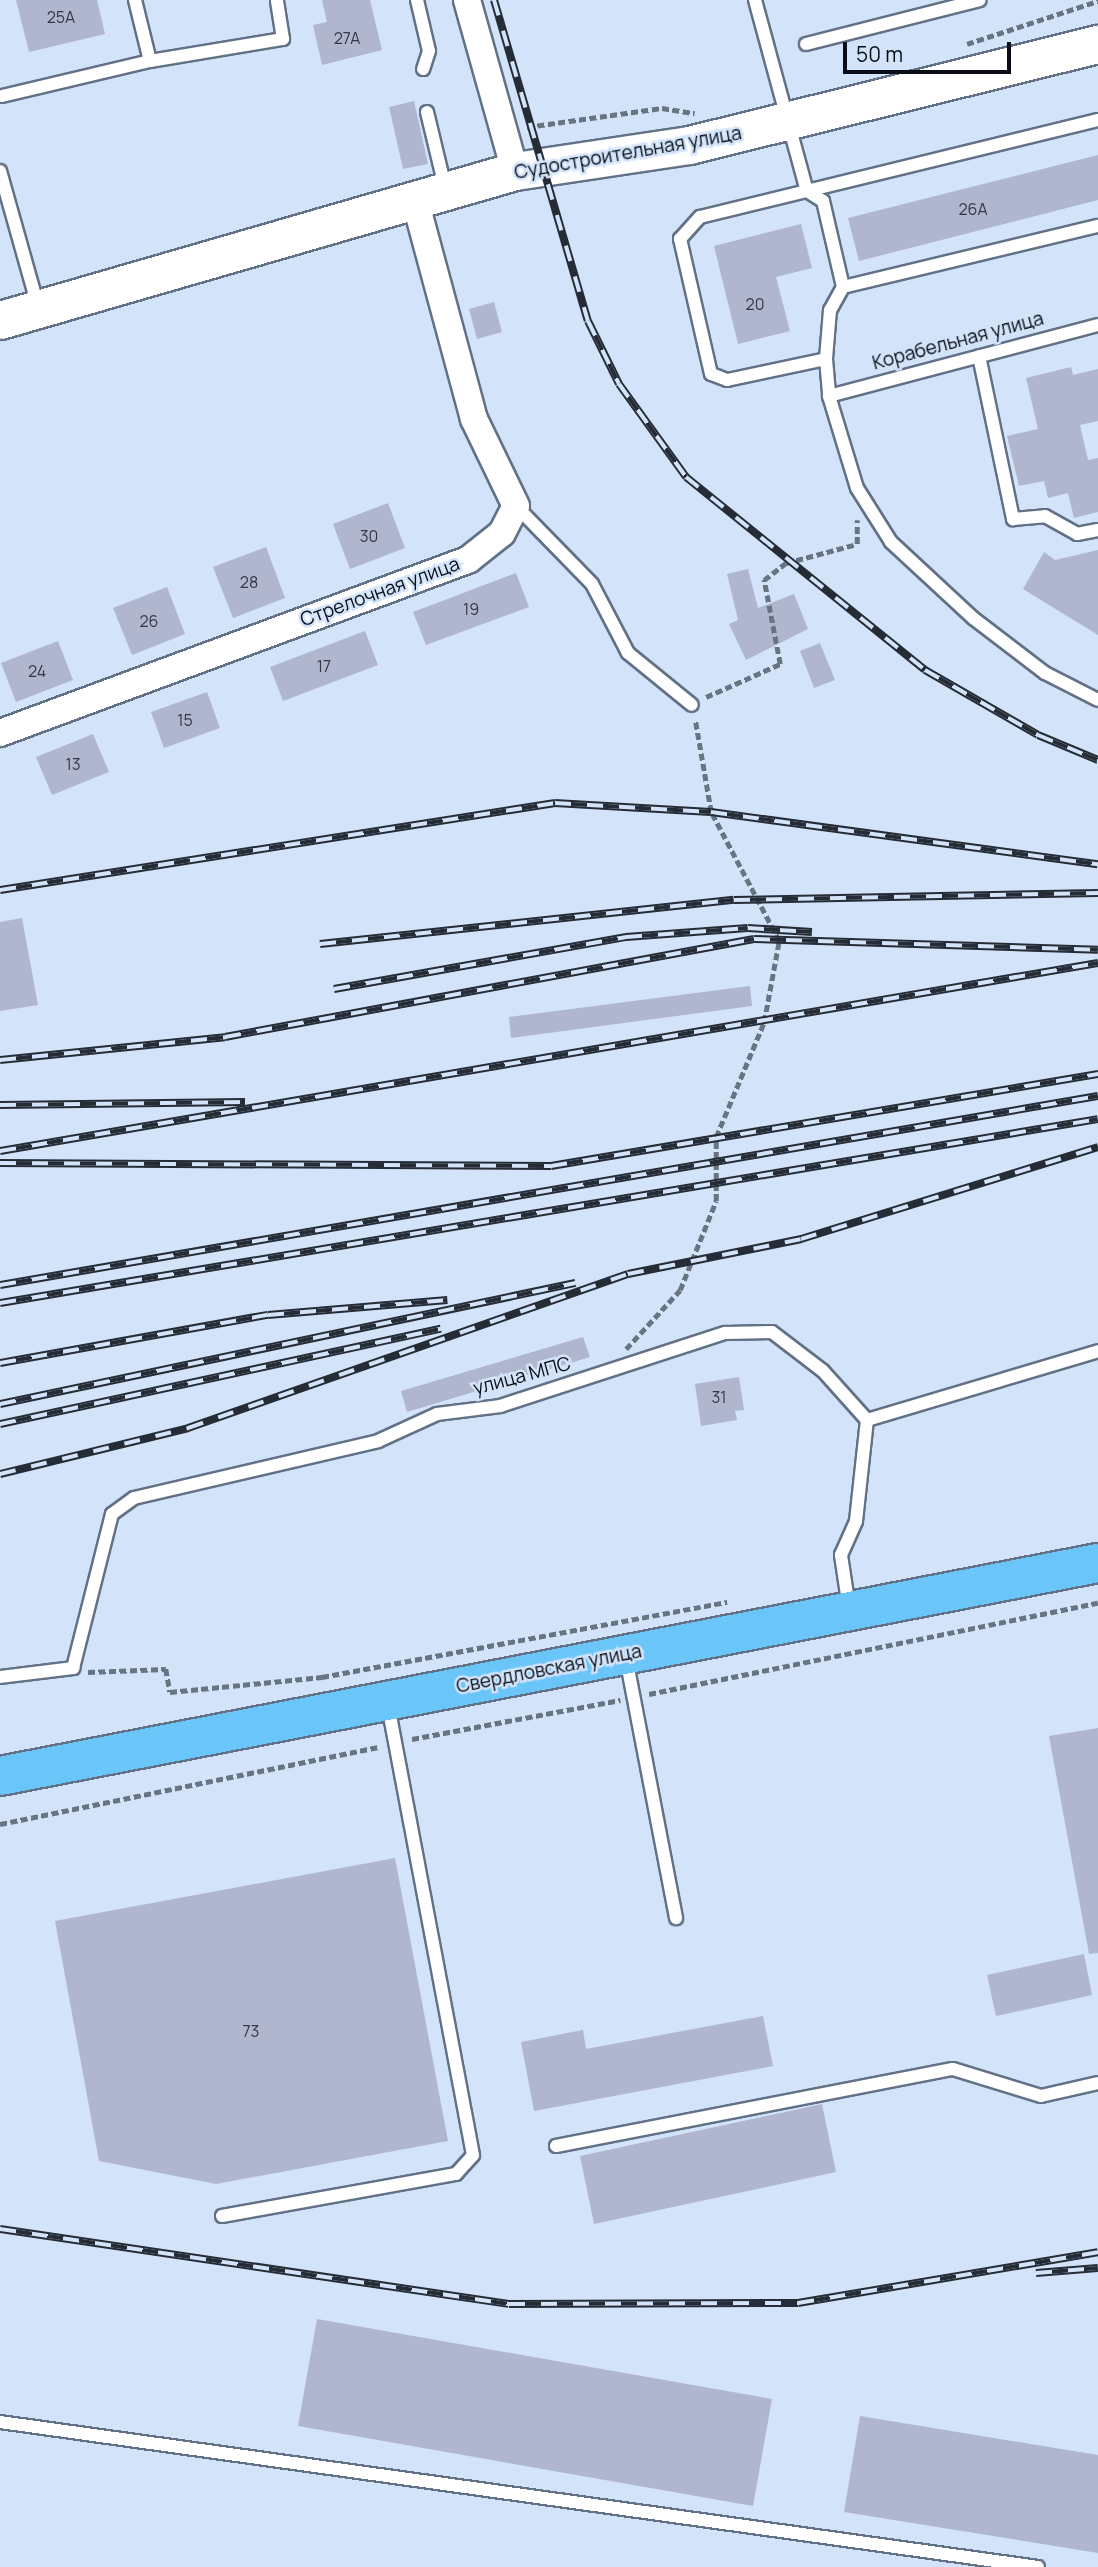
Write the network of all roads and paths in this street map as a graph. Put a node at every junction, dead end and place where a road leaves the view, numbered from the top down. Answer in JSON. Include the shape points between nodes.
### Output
{"nodes":[{"id":1,"x":135,"y":0,"type":"edge"},
{"id":2,"x":277,"y":0,"type":"edge"},
{"id":3,"x":417,"y":0,"type":"edge"},
{"id":4,"x":467,"y":0,"type":"edge"},
{"id":5,"x":755,"y":0,"type":"edge"},
{"id":6,"x":980,"y":0,"type":"edge"},
{"id":7,"x":806,"y":44,"type":"dead end"},
{"id":8,"x":1098,"y":44,"type":"edge"},
{"id":9,"x":150,"y":61,"type":"junction"},
{"id":10,"x":423,"y":69,"type":"dead end"},
{"id":11,"x":1,"y":94,"type":"edge"},
{"id":12,"x":427,"y":112,"type":"dead end"},
{"id":13,"x":1098,"y":120,"type":"edge"},
{"id":14,"x":787,"y":123,"type":"junction"},
{"id":15,"x":0,"y":171,"type":"edge"},
{"id":16,"x":515,"y":171,"type":"junction"},
{"id":17,"x":807,"y":191,"type":"junction"},
{"id":18,"x":431,"y":197,"type":"junction"},
{"id":19,"x":1098,"y":226,"type":"edge"},
{"id":20,"x":843,"y":287,"type":"junction"},
{"id":21,"x":39,"y":309,"type":"junction"},
{"id":22,"x":0,"y":320,"type":"edge"},
{"id":23,"x":1098,"y":325,"type":"edge"},
{"id":24,"x":979,"y":356,"type":"junction"},
{"id":25,"x":826,"y":359,"type":"junction"},
{"id":26,"x":829,"y":396,"type":"junction"},
{"id":27,"x":858,"y":488,"type":"junction"},
{"id":28,"x":516,"y":506,"type":"junction"},
{"id":29,"x":1098,"y":530,"type":"edge"},
{"id":30,"x":1098,"y":700,"type":"edge"},
{"id":31,"x":692,"y":705,"type":"junction"},
{"id":32,"x":0,"y":733,"type":"edge"},
{"id":33,"x":1098,"y":1351,"type":"edge"},
{"id":34,"x":612,"y":1370,"type":"junction"},
{"id":35,"x":867,"y":1420,"type":"junction"},
{"id":36,"x":1098,"y":1563,"type":"edge"},
{"id":37,"x":736,"y":1601,"type":"dead end"},
{"id":38,"x":1098,"y":1603,"type":"edge"},
{"id":39,"x":850,"y":1612,"type":"junction"},
{"id":40,"x":625,"y":1654,"type":"junction"},
{"id":41,"x":74,"y":1668,"type":"junction"},
{"id":42,"x":0,"y":1677,"type":"edge"},
{"id":43,"x":632,"y":1698,"type":"junction"},
{"id":44,"x":388,"y":1700,"type":"junction"},
{"id":45,"x":412,"y":1740,"type":"dead end"},
{"id":46,"x":337,"y":1746,"type":"dead end"},
{"id":47,"x":377,"y":1747,"type":"dead end"},
{"id":48,"x":339,"y":1754,"type":"junction"},
{"id":49,"x":0,"y":1776,"type":"edge"},
{"id":50,"x":0,"y":1824,"type":"edge"},
{"id":51,"x":676,"y":1918,"type":"dead end"},
{"id":52,"x":1098,"y":2083,"type":"edge"},
{"id":53,"x":556,"y":2146,"type":"dead end"},
{"id":54,"x":222,"y":2217,"type":"dead end"},
{"id":55,"x":0,"y":2422,"type":"edge"},
{"id":56,"x":1038,"y":2567,"type":"edge"}],
"edges":[{"from":1,"to":9,"type":"lane"},
{"from":2,"to":9,"type":"lane","via":[[283,39]]},
{"from":3,"to":10,"type":"lane","via":[[429,51]]},
{"from":4,"to":16,"type":"street"},
{"from":5,"to":14,"type":"lane"},
{"from":6,"to":7,"type":"lane"},
{"from":8,"to":14,"type":"main road","name":"Судостроительная улица"},
{"from":9,"to":11,"type":"lane"},
{"from":12,"to":18,"type":"lane"},
{"from":13,"to":17,"type":"lane"},
{"from":14,"to":16,"type":"main road","name":"Судостроительная улица"},
{"from":14,"to":17,"type":"lane"},
{"from":15,"to":21,"type":"lane"},
{"from":16,"to":18,"type":"main road","name":"Судостроительная улица"},
{"from":17,"to":20,"type":"lane","via":[[823,201]]},
{"from":17,"to":25,"type":"lane","via":[[700,217],[680,239],[711,374],[727,380]]},
{"from":18,"to":21,"type":"main road","name":"Судостроительная улица"},
{"from":18,"to":28,"type":"street","via":[[474,419]]},
{"from":19,"to":20,"type":"lane"},
{"from":20,"to":25,"type":"lane","via":[[830,310]]},
{"from":21,"to":22,"type":"main road","name":"Судостроительная улица"},
{"from":23,"to":24,"type":"lane","name":"Корабельная улица"},
{"from":24,"to":26,"type":"lane","name":"Корабельная улица"},
{"from":24,"to":29,"type":"lane","via":[[1013,519],[1045,516],[1077,534]]},
{"from":25,"to":26,"type":"lane"},
{"from":26,"to":27,"type":"lane"},
{"from":27,"to":30,"type":"lane","via":[[891,542],[974,618],[1045,673]]},
{"from":27,"to":31,"type":"path","via":[[857,544],[786,563],[764,580],[780,664]]},
{"from":28,"to":31,"type":"lane","via":[[592,584],[628,653]]},
{"from":28,"to":32,"type":"street","name":"Стрелочная улица","via":[[502,533],[468,559]]},
{"from":31,"to":34,"type":"path","via":[[711,812],[779,941],[764,1022],[716,1137],[716,1200],[680,1290],[633,1338]]},
{"from":33,"to":35,"type":"lane"},
{"from":34,"to":35,"type":"lane","name":"улица МПС","via":[[725,1333],[772,1332],[823,1371]]},
{"from":34,"to":41,"type":"lane","name":"улица МПС","via":[[500,1406],[437,1414],[378,1441],[134,1498],[112,1514]]},
{"from":35,"to":39,"type":"lane","via":[[856,1521],[841,1555]]},
{"from":36,"to":39,"type":"highway","name":"Свердловская улица"},
{"from":37,"to":41,"type":"path","via":[[322,1677],[170,1692],[166,1669],[105,1675]]},
{"from":38,"to":43,"type":"path"},
{"from":39,"to":40,"type":"highway","name":"Свердловская улица"},
{"from":40,"to":43,"type":"lane"},
{"from":40,"to":44,"type":"highway","name":"Свердловская улица"},
{"from":41,"to":42,"type":"lane"},
{"from":43,"to":45,"type":"path"},
{"from":43,"to":51,"type":"lane"},
{"from":44,"to":49,"type":"highway","name":"Свердловская улица"},
{"from":44,"to":54,"type":"lane","via":[[473,2155],[456,2174]]},
{"from":46,"to":48,"type":"path"},
{"from":47,"to":48,"type":"path"},
{"from":48,"to":50,"type":"path"},
{"from":52,"to":53,"type":"lane","via":[[1041,2096],[953,2069]]},
{"from":55,"to":56,"type":"lane"}]}
